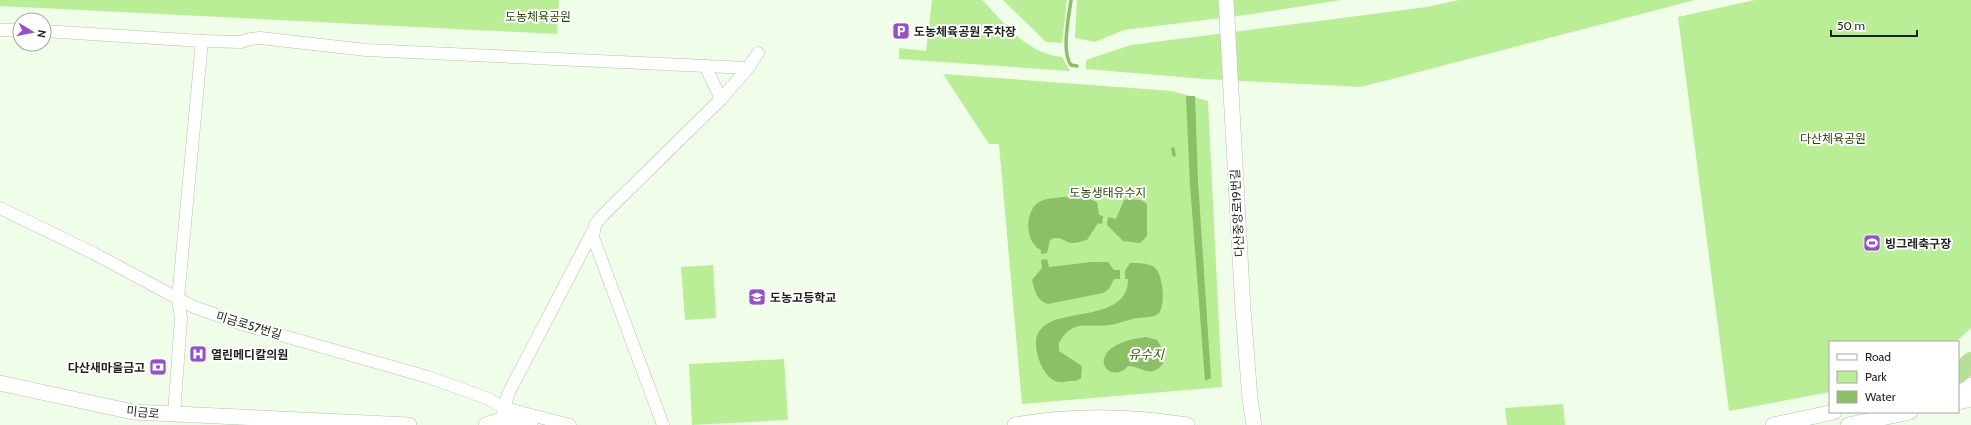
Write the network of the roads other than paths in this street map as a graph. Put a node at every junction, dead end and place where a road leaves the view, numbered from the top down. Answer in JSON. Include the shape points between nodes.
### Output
{"nodes":[{"id":1,"x":1226,"y":0,"type":"edge"},
{"id":2,"x":0,"y":30,"type":"edge"},
{"id":3,"x":12,"y":30,"type":"edge"},
{"id":4,"x":52,"y":32,"type":"edge"},
{"id":5,"x":202,"y":41,"type":"junction"},
{"id":6,"x":758,"y":53,"type":"dead end"},
{"id":7,"x":705,"y":66,"type":"junction"},
{"id":8,"x":748,"y":68,"type":"junction"},
{"id":9,"x":721,"y":99,"type":"junction"},
{"id":10,"x":0,"y":208,"type":"edge"},
{"id":11,"x":594,"y":229,"type":"junction"},
{"id":12,"x":178,"y":299,"type":"junction"},
{"id":13,"x":1971,"y":362,"type":"edge"},
{"id":14,"x":1959,"y":373,"type":"edge"},
{"id":15,"x":0,"y":383,"type":"edge"},
{"id":16,"x":1971,"y":385,"type":"edge"},
{"id":17,"x":1959,"y":387,"type":"edge"},
{"id":18,"x":1971,"y":400,"type":"edge"},
{"id":19,"x":1959,"y":402,"type":"edge"},
{"id":20,"x":1829,"y":413,"type":"edge"},
{"id":21,"x":1905,"y":413,"type":"edge"},
{"id":22,"x":174,"y":415,"type":"junction"},
{"id":23,"x":502,"y":418,"type":"edge"},
{"id":24,"x":272,"y":422,"type":"edge"},
{"id":25,"x":408,"y":425,"type":"edge"},
{"id":26,"x":486,"y":425,"type":"edge"},
{"id":27,"x":530,"y":425,"type":"edge"},
{"id":28,"x":570,"y":425,"type":"edge"},
{"id":29,"x":663,"y":425,"type":"edge"},
{"id":30,"x":1015,"y":425,"type":"edge"},
{"id":31,"x":1187,"y":425,"type":"edge"},
{"id":32,"x":1254,"y":425,"type":"edge"},
{"id":33,"x":1773,"y":425,"type":"edge"},
{"id":34,"x":1848,"y":425,"type":"edge"}],
"edges":[{"from":1,"to":32,"type":"street","name":"다산중앙로19번길","via":[[1244,317]]},
{"from":2,"to":3,"type":"street"},
{"from":4,"to":5,"type":"street"},
{"from":5,"to":7,"type":"street","via":[[242,42],[260,38],[366,50]]},
{"from":5,"to":12,"type":"street"},
{"from":6,"to":8,"type":"street"},
{"from":7,"to":8,"type":"street"},
{"from":7,"to":9,"type":"street"},
{"from":8,"to":9,"type":"street"},
{"from":9,"to":11,"type":"street","via":[[602,216]]},
{"from":10,"to":12,"type":"street","name":"미금로57번길","via":[[93,253]]},
{"from":11,"to":23,"type":"street","via":[[508,394]]},
{"from":11,"to":29,"type":"street","via":[[593,237]]},
{"from":12,"to":22,"type":"street","via":[[181,318]]},
{"from":12,"to":23,"type":"street","name":"미금로57번길","via":[[245,325],[428,377],[489,399]]},
{"from":13,"to":14,"type":"highway"},
{"from":15,"to":22,"type":"street","name":"미금로","via":[[133,412]]},
{"from":16,"to":17,"type":"street"},
{"from":18,"to":19,"type":"street"},
{"from":20,"to":33,"type":"street"},
{"from":21,"to":34,"type":"street"},
{"from":22,"to":24,"type":"street","name":"미금로"},
{"from":23,"to":26,"type":"street"},
{"from":23,"to":27,"type":"street"},
{"from":23,"to":28,"type":"street"},
{"from":24,"to":25,"type":"street","name":"미금로"},
{"from":30,"to":31,"type":"street","via":[[1096,418],[1149,420]]}]}
